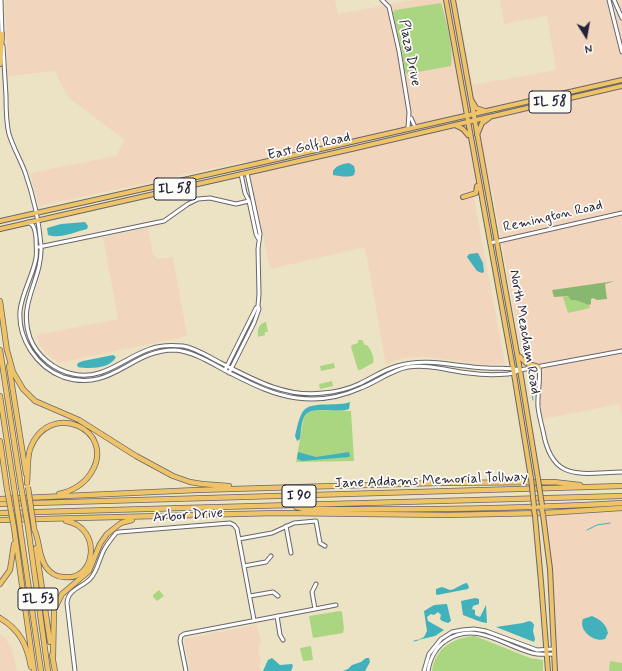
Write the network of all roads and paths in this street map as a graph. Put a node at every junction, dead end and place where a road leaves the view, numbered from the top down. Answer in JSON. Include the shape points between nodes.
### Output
{"nodes":[{"id":1,"x":1,"y":0,"type":"edge"},
{"id":2,"x":382,"y":0,"type":"edge"},
{"id":3,"x":446,"y":0,"type":"edge"},
{"id":4,"x":453,"y":0,"type":"edge"},
{"id":5,"x":609,"y":0,"type":"edge"},
{"id":6,"x":614,"y":0,"type":"edge"},
{"id":7,"x":622,"y":18,"type":"edge"},
{"id":8,"x":2,"y":34,"type":"junction"},
{"id":9,"x":622,"y":52,"type":"edge"},
{"id":10,"x":0,"y":64,"type":"edge"},
{"id":11,"x":622,"y":80,"type":"edge"},
{"id":12,"x":622,"y":86,"type":"edge"},
{"id":13,"x":470,"y":96,"type":"junction"},
{"id":14,"x":464,"y":106,"type":"junction"},
{"id":15,"x":485,"y":111,"type":"junction"},
{"id":16,"x":409,"y":112,"type":"junction"},
{"id":17,"x":473,"y":114,"type":"junction"},
{"id":18,"x":466,"y":115,"type":"junction"},
{"id":19,"x":496,"y":115,"type":"junction"},
{"id":20,"x":454,"y":118,"type":"junction"},
{"id":21,"x":474,"y":120,"type":"junction"},
{"id":22,"x":467,"y":122,"type":"junction"},
{"id":23,"x":455,"y":125,"type":"junction"},
{"id":24,"x":415,"y":127,"type":"junction"},
{"id":25,"x":408,"y":128,"type":"junction"},
{"id":26,"x":477,"y":135,"type":"junction"},
{"id":27,"x":470,"y":139,"type":"junction"},
{"id":28,"x":475,"y":162,"type":"junction"},
{"id":29,"x":247,"y":173,"type":"junction"},
{"id":30,"x":241,"y":174,"type":"junction"},
{"id":31,"x":251,"y":201,"type":"junction"},
{"id":32,"x":482,"y":201,"type":"junction"},
{"id":33,"x":36,"y":212,"type":"junction"},
{"id":34,"x":622,"y":213,"type":"edge"},
{"id":35,"x":37,"y":219,"type":"junction"},
{"id":36,"x":0,"y":221,"type":"edge"},
{"id":37,"x":26,"y":222,"type":"junction"},
{"id":38,"x":0,"y":229,"type":"edge"},
{"id":39,"x":496,"y":242,"type":"junction"},
{"id":40,"x":490,"y":243,"type":"junction"},
{"id":41,"x":41,"y":246,"type":"junction"},
{"id":42,"x":36,"y":248,"type":"junction"},
{"id":43,"x":0,"y":301,"type":"edge"},
{"id":44,"x":258,"y":306,"type":"junction"},
{"id":45,"x":504,"y":318,"type":"junction"},
{"id":46,"x":512,"y":325,"type":"junction"},
{"id":47,"x":0,"y":350,"type":"edge"},
{"id":48,"x":7,"y":350,"type":"junction"},
{"id":49,"x":622,"y":351,"type":"edge"},
{"id":50,"x":518,"y":354,"type":"junction"},
{"id":51,"x":227,"y":366,"type":"junction"},
{"id":52,"x":538,"y":367,"type":"junction"},
{"id":53,"x":232,"y":368,"type":"junction"},
{"id":54,"x":513,"y":368,"type":"junction"},
{"id":55,"x":225,"y":370,"type":"junction"},
{"id":56,"x":520,"y":370,"type":"junction"},
{"id":57,"x":229,"y":372,"type":"junction"},
{"id":58,"x":514,"y":373,"type":"junction"},
{"id":59,"x":0,"y":396,"type":"edge"},
{"id":60,"x":0,"y":441,"type":"edge"},
{"id":61,"x":0,"y":459,"type":"edge"},
{"id":62,"x":622,"y":472,"type":"edge"},
{"id":63,"x":6,"y":481,"type":"junction"},
{"id":64,"x":28,"y":485,"type":"junction"},
{"id":65,"x":622,"y":486,"type":"edge"},
{"id":66,"x":597,"y":487,"type":"junction"},
{"id":67,"x":300,"y":488,"type":"junction"},
{"id":68,"x":49,"y":496,"type":"junction"},
{"id":69,"x":622,"y":496,"type":"edge"},
{"id":70,"x":0,"y":499,"type":"edge"},
{"id":71,"x":622,"y":503,"type":"edge"},
{"id":72,"x":0,"y":504,"type":"edge"},
{"id":73,"x":291,"y":505,"type":"junction"},
{"id":74,"x":542,"y":507,"type":"junction"},
{"id":75,"x":534,"y":508,"type":"junction"},
{"id":76,"x":622,"y":508,"type":"edge"},
{"id":77,"x":0,"y":513,"type":"edge"},
{"id":78,"x":184,"y":516,"type":"junction"},
{"id":79,"x":49,"y":519,"type":"junction"},
{"id":80,"x":0,"y":520,"type":"edge"},
{"id":81,"x":286,"y":526,"type":"junction"},
{"id":82,"x":34,"y":528,"type":"junction"},
{"id":83,"x":15,"y":538,"type":"junction"},
{"id":84,"x":239,"y":539,"type":"junction"},
{"id":85,"x":325,"y":546,"type":"dead end"},
{"id":86,"x":291,"y":553,"type":"dead end"},
{"id":87,"x":271,"y":556,"type":"dead end"},
{"id":88,"x":244,"y":566,"type":"junction"},
{"id":89,"x":0,"y":584,"type":"edge"},
{"id":90,"x":316,"y":584,"type":"dead end"},
{"id":91,"x":250,"y":596,"type":"junction"},
{"id":92,"x":278,"y":596,"type":"dead end"},
{"id":93,"x":336,"y":605,"type":"dead end"},
{"id":94,"x":315,"y":609,"type":"junction"},
{"id":95,"x":277,"y":616,"type":"junction"},
{"id":96,"x":0,"y":618,"type":"edge"},
{"id":97,"x":254,"y":620,"type":"junction"},
{"id":98,"x":283,"y":640,"type":"dead end"},
{"id":99,"x":553,"y":648,"type":"junction"},
{"id":100,"x":546,"y":649,"type":"junction"},
{"id":101,"x":546,"y":654,"type":"junction"},
{"id":102,"x":554,"y":654,"type":"junction"},
{"id":103,"x":53,"y":658,"type":"junction"},
{"id":104,"x":33,"y":671,"type":"edge"},
{"id":105,"x":41,"y":671,"type":"edge"},
{"id":106,"x":48,"y":671,"type":"edge"},
{"id":107,"x":54,"y":671,"type":"edge"},
{"id":108,"x":75,"y":671,"type":"edge"},
{"id":109,"x":186,"y":671,"type":"edge"},
{"id":110,"x":424,"y":671,"type":"edge"},
{"id":111,"x":428,"y":671,"type":"edge"},
{"id":112,"x":548,"y":671,"type":"edge"},
{"id":113,"x":555,"y":671,"type":"edge"}],
"edges":[{"from":1,"to":8,"type":"street"},
{"from":2,"to":16,"type":"street","name":"Plaza Drive","via":[[389,8]]},
{"from":3,"to":14,"type":"main road","name":"North Meacham Road"},
{"from":4,"to":13,"type":"main road","name":"North Meacham Road"},
{"from":5,"to":9,"type":"street"},
{"from":6,"to":7,"type":"street"},
{"from":8,"to":10,"type":"highway"},
{"from":8,"to":33,"type":"street","via":[[8,129],[25,172]]},
{"from":11,"to":15,"type":"main road","name":"East Golf Road","number":"IL 58"},
{"from":12,"to":19,"type":"main road","name":"East Golf Road","number":"IL 58"},
{"from":13,"to":15,"type":"main road","via":[[476,108]]},
{"from":13,"to":17,"type":"main road","name":"North Meacham Road"},
{"from":14,"to":18,"type":"main road","name":"North Meacham Road"},
{"from":14,"to":20,"type":"main road"},
{"from":15,"to":17,"type":"main road","name":"East Golf Road","number":"IL 58"},
{"from":16,"to":24,"type":"street","name":"Plaza Drive"},
{"from":16,"to":25,"type":"street","name":"Plaza Drive"},
{"from":17,"to":18,"type":"main road","name":"East Golf Road","number":"IL 58"},
{"from":17,"to":21,"type":"main road","name":"North Meacham Road"},
{"from":18,"to":20,"type":"main road","name":"East Golf Road","number":"IL 58"},
{"from":18,"to":22,"type":"main road","name":"North Meacham Road"},
{"from":19,"to":21,"type":"main road","name":"East Golf Road","number":"IL 58"},
{"from":19,"to":26,"type":"main road","via":[[482,123]]},
{"from":20,"to":24,"type":"main road","name":"East Golf Road","number":"IL 58"},
{"from":21,"to":22,"type":"main road","name":"East Golf Road","number":"IL 58"},
{"from":21,"to":26,"type":"main road","name":"North Meacham Road"},
{"from":22,"to":23,"type":"main road","name":"East Golf Road","number":"IL 58"},
{"from":22,"to":27,"type":"main road","name":"North Meacham Road"},
{"from":23,"to":27,"type":"main road","via":[[465,130]]},
{"from":23,"to":29,"type":"main road","name":"East Golf Road","number":"IL 58"},
{"from":24,"to":25,"type":"main road","name":"East Golf Road","number":"IL 58"},
{"from":25,"to":33,"type":"main road","name":"East Golf Road","number":"IL 58"},
{"from":26,"to":39,"type":"main road","name":"North Meacham Road"},
{"from":27,"to":28,"type":"main road","name":"North Meacham Road"},
{"from":28,"to":32,"type":"main road","name":"North Meacham Road"},
{"from":28,"to":32,"type":"main road","via":[[473,167],[477,191],[463,197],[475,196]]},
{"from":29,"to":30,"type":"main road","name":"East Golf Road","number":"IL 58"},
{"from":29,"to":31,"type":"street"},
{"from":30,"to":31,"type":"street","via":[[245,193]]},
{"from":30,"to":35,"type":"main road","name":"East Golf Road","number":"IL 58"},
{"from":31,"to":41,"type":"street","via":[[236,204],[210,198],[198,199],[164,221]]},
{"from":31,"to":44,"type":"street","via":[[260,234]]},
{"from":32,"to":40,"type":"main road","name":"North Meacham Road"},
{"from":33,"to":35,"type":"street"},
{"from":33,"to":36,"type":"main road","name":"East Golf Road","number":"IL 58"},
{"from":34,"to":39,"type":"street","name":"Remington Road"},
{"from":35,"to":37,"type":"main road","name":"East Golf Road","number":"IL 58"},
{"from":35,"to":41,"type":"street"},
{"from":37,"to":38,"type":"main road","name":"East Golf Road","number":"IL 58"},
{"from":37,"to":42,"type":"street","via":[[33,225],[35,230]]},
{"from":39,"to":40,"type":"street","name":"Remington Road"},
{"from":39,"to":46,"type":"main road","name":"North Meacham Road"},
{"from":40,"to":45,"type":"main road","name":"North Meacham Road"},
{"from":41,"to":42,"type":"street"},
{"from":41,"to":51,"type":"street","via":[[38,271],[27,301],[26,322],[32,344],[41,356],[56,368],[78,375],[93,375],[108,371],[148,349],[173,346],[194,350]]},
{"from":42,"to":55,"type":"street","via":[[34,266],[21,303],[21,321],[28,346],[47,368],[69,378],[94,380],[116,373],[146,356],[174,350],[199,357]]},
{"from":43,"to":48,"type":"highway"},
{"from":44,"to":51,"type":"street"},
{"from":44,"to":53,"type":"street","via":[[254,323]]},
{"from":45,"to":46,"type":"main road"},
{"from":45,"to":54,"type":"main road","name":"North Meacham Road"},
{"from":46,"to":50,"type":"main road","name":"North Meacham Road"},
{"from":47,"to":106,"type":"highway","number":"IL 53","bridge":true},
{"from":48,"to":64,"type":"highway"},
{"from":48,"to":67,"type":"highway","via":[[17,379],[35,401],[79,420],[173,476],[213,486]]},
{"from":49,"to":52,"type":"street"},
{"from":50,"to":52,"type":"main road","via":[[522,361]]},
{"from":50,"to":56,"type":"main road","name":"North Meacham Road"},
{"from":51,"to":53,"type":"street"},
{"from":51,"to":55,"type":"street"},
{"from":52,"to":56,"type":"street"},
{"from":52,"to":62,"type":"street","via":[[538,409],[547,451],[553,461],[564,470],[576,473]]},
{"from":53,"to":54,"type":"street","via":[[273,387],[313,394],[360,384],[385,370],[411,363],[430,362],[489,369]]},
{"from":53,"to":57,"type":"street"},
{"from":54,"to":56,"type":"street"},
{"from":54,"to":58,"type":"main road","name":"North Meacham Road"},
{"from":55,"to":57,"type":"street"},
{"from":56,"to":58,"type":"street"},
{"from":56,"to":74,"type":"main road","name":"North Meacham Road","bridge":true},
{"from":57,"to":58,"type":"street","via":[[271,392],[286,397],[307,399],[328,398],[351,392],[408,367],[422,366],[483,374]]},
{"from":58,"to":75,"type":"main road","name":"North Meacham Road","bridge":true},
{"from":59,"to":105,"type":"highway","number":"IL 53","bridge":true},
{"from":60,"to":63,"type":"highway"},
{"from":61,"to":63,"type":"highway"},
{"from":63,"to":83,"type":"highway","bridge":true},
{"from":64,"to":68,"type":"highway","via":[[30,450],[42,432],[63,422],[83,427],[91,435],[96,446],[97,457],[92,471],[78,487]]},
{"from":64,"to":82,"type":"highway","bridge":true},
{"from":65,"to":66,"type":"highway","name":"Jane Addams Memorial Tollway","number":"I 90"},
{"from":66,"to":67,"type":"highway","via":[[554,482]]},
{"from":66,"to":72,"type":"highway","name":"Jane Addams Memorial Tollway","number":"I 90"},
{"from":67,"to":68,"type":"highway"},
{"from":68,"to":70,"type":"highway"},
{"from":69,"to":73,"type":"highway","name":"Jane Addams Memorial Tollway","number":"I 90"},
{"from":71,"to":74,"type":"highway"},
{"from":73,"to":75,"type":"highway","via":[[304,509]]},
{"from":73,"to":77,"type":"highway","name":"Jane Addams Memorial Tollway","number":"I 90"},
{"from":74,"to":75,"type":"highway"},
{"from":74,"to":99,"type":"main road","name":"North Meacham Road","bridge":true,"via":[[550,569]]},
{"from":75,"to":100,"type":"main road","name":"North Meacham Road","bridge":true},
{"from":76,"to":78,"type":"highway","via":[[448,515],[277,513]]},
{"from":78,"to":79,"type":"highway"},
{"from":78,"to":103,"type":"highway","via":[[129,520],[116,526],[108,534],[100,544],[89,571],[62,594],[54,610]]},
{"from":79,"to":80,"type":"highway"},
{"from":79,"to":82,"type":"highway","via":[[72,522],[88,535],[91,556],[79,573],[63,577],[50,572],[42,560]]},
{"from":81,"to":84,"type":"street","via":[[272,533]]},
{"from":81,"to":85,"type":"street","via":[[316,521],[320,543]]},
{"from":81,"to":86,"type":"street"},
{"from":82,"to":103,"type":"highway","number":"IL 53"},
{"from":83,"to":89,"type":"highway","via":[[10,570]]},
{"from":83,"to":104,"type":"highway","number":"IL 53"},
{"from":84,"to":88,"type":"street","name":"Arbor Drive"},
{"from":84,"to":108,"type":"street","name":"Arbor Drive","via":[[236,527],[230,524],[116,533],[104,549],[91,577],[70,592],[67,598]]},
{"from":87,"to":88,"type":"street","via":[[266,562]]},
{"from":88,"to":91,"type":"street","name":"Arbor Drive"},
{"from":90,"to":94,"type":"street","via":[[312,592]]},
{"from":91,"to":92,"type":"street","via":[[273,592]]},
{"from":91,"to":97,"type":"street","name":"Arbor Drive"},
{"from":93,"to":94,"type":"street"},
{"from":94,"to":95,"type":"street"},
{"from":95,"to":97,"type":"street"},
{"from":95,"to":98,"type":"street"},
{"from":96,"to":104,"type":"highway","via":[[14,628],[23,641]]},
{"from":97,"to":109,"type":"street","via":[[181,636]]},
{"from":99,"to":100,"type":"street"},
{"from":99,"to":102,"type":"main road","name":"North Meacham Road"},
{"from":100,"to":101,"type":"main road","name":"North Meacham Road"},
{"from":100,"to":110,"type":"street","via":[[537,650],[486,631],[462,630],[452,632],[441,639],[429,654]]},
{"from":101,"to":102,"type":"street"},
{"from":101,"to":111,"type":"street","via":[[530,652],[485,635],[469,633],[454,636],[444,642],[432,656]]},
{"from":101,"to":112,"type":"main road","name":"North Meacham Road"},
{"from":102,"to":113,"type":"main road","name":"North Meacham Road"},
{"from":103,"to":107,"type":"highway","number":"IL 53"}]}
